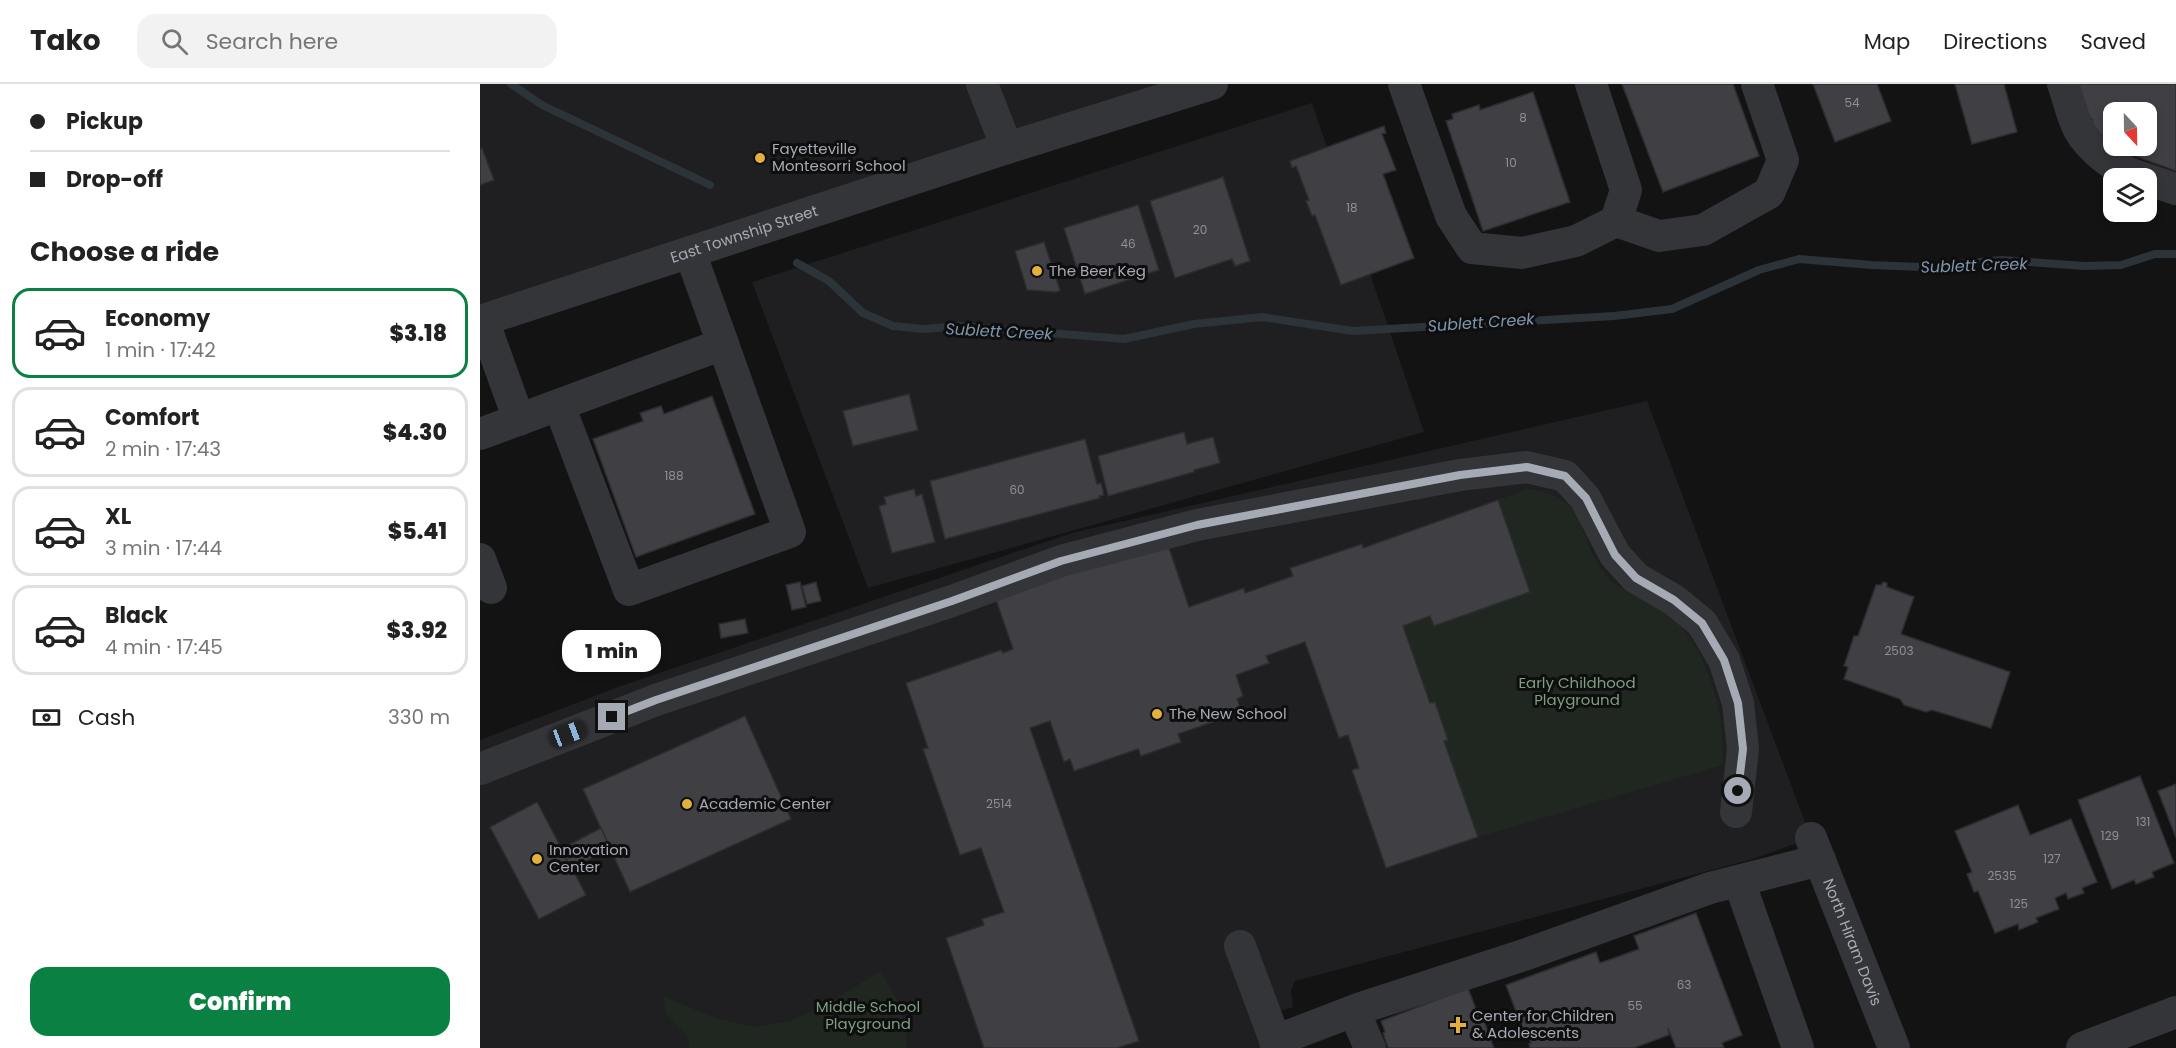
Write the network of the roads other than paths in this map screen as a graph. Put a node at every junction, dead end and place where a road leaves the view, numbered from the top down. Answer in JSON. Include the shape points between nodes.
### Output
{"nodes":[{"id":1,"x":982,"y":84,"type":"edge"},
{"id":2,"x":1212,"y":84,"type":"edge"},
{"id":3,"x":1404,"y":84,"type":"edge"},
{"id":4,"x":1591,"y":84,"type":"edge"},
{"id":5,"x":1757,"y":84,"type":"edge"},
{"id":6,"x":2063,"y":84,"type":"edge"},
{"id":7,"x":1007,"y":148,"type":"junction"},
{"id":8,"x":2121,"y":168,"type":"edge"},
{"id":9,"x":2157,"y":183,"type":"edge"},
{"id":10,"x":2176,"y":189,"type":"edge"},
{"id":11,"x":1616,"y":221,"type":"junction"},
{"id":12,"x":690,"y":252,"type":"junction"},
{"id":13,"x":482,"y":320,"type":"edge"},
{"id":14,"x":723,"y":344,"type":"junction"},
{"id":15,"x":559,"y":405,"type":"junction"},
{"id":16,"x":519,"y":420,"type":"junction"},
{"id":17,"x":480,"y":434,"type":"edge"},
{"id":18,"x":480,"y":559,"type":"edge"},
{"id":19,"x":491,"y":588,"type":"dead end"},
{"id":20,"x":480,"y":769,"type":"edge"},
{"id":21,"x":1736,"y":812,"type":"dead end"},
{"id":22,"x":1738,"y":881,"type":"junction"},
{"id":23,"x":1240,"y":946,"type":"dead end"},
{"id":24,"x":1354,"y":1011,"type":"junction"},
{"id":25,"x":2176,"y":1012,"type":"edge"},
{"id":26,"x":1276,"y":1044,"type":"edge"},
{"id":27,"x":2097,"y":1045,"type":"edge"},
{"id":28,"x":1370,"y":1048,"type":"edge"},
{"id":29,"x":1798,"y":1048,"type":"edge"},
{"id":30,"x":1894,"y":1048,"type":"edge"}],
"edges":[{"from":1,"to":7,"type":"street"},
{"from":2,"to":7,"type":"street","name":"East Township Street"},
{"from":3,"to":11,"type":"street","via":[[1451,216],[1472,248],[1522,253],[1576,241]]},
{"from":4,"to":11,"type":"street","via":[[1626,190]]},
{"from":5,"to":11,"type":"street","via":[[1783,160],[1769,193],[1703,230],[1659,236]]},
{"from":6,"to":8,"type":"street","via":[[2082,135],[2096,151]]},
{"from":7,"to":12,"type":"street","name":"East Township Street"},
{"from":9,"to":10,"type":"street"},
{"from":12,"to":13,"type":"street","name":"East Township Street"},
{"from":12,"to":14,"type":"street"},
{"from":13,"to":16,"type":"street"},
{"from":14,"to":15,"type":"street"},
{"from":14,"to":15,"type":"street","via":[[790,532],[629,590]]},
{"from":15,"to":16,"type":"street"},
{"from":16,"to":17,"type":"street"},
{"from":18,"to":19,"type":"street"},
{"from":20,"to":21,"type":"street","via":[[656,700],[1061,561],[1197,525],[1460,475],[1527,467],[1565,476],[1586,498],[1615,555],[1636,578],[1674,600],[1702,623],[1719,651],[1738,703],[1743,749]]},
{"from":22,"to":24,"type":"street"},
{"from":22,"to":29,"type":"street"},
{"from":22,"to":30,"type":"street","name":"North Hiram Davis","via":[[1816,849]]},
{"from":23,"to":26,"type":"street"},
{"from":24,"to":26,"type":"street"},
{"from":24,"to":28,"type":"street"},
{"from":25,"to":27,"type":"street"}]}
